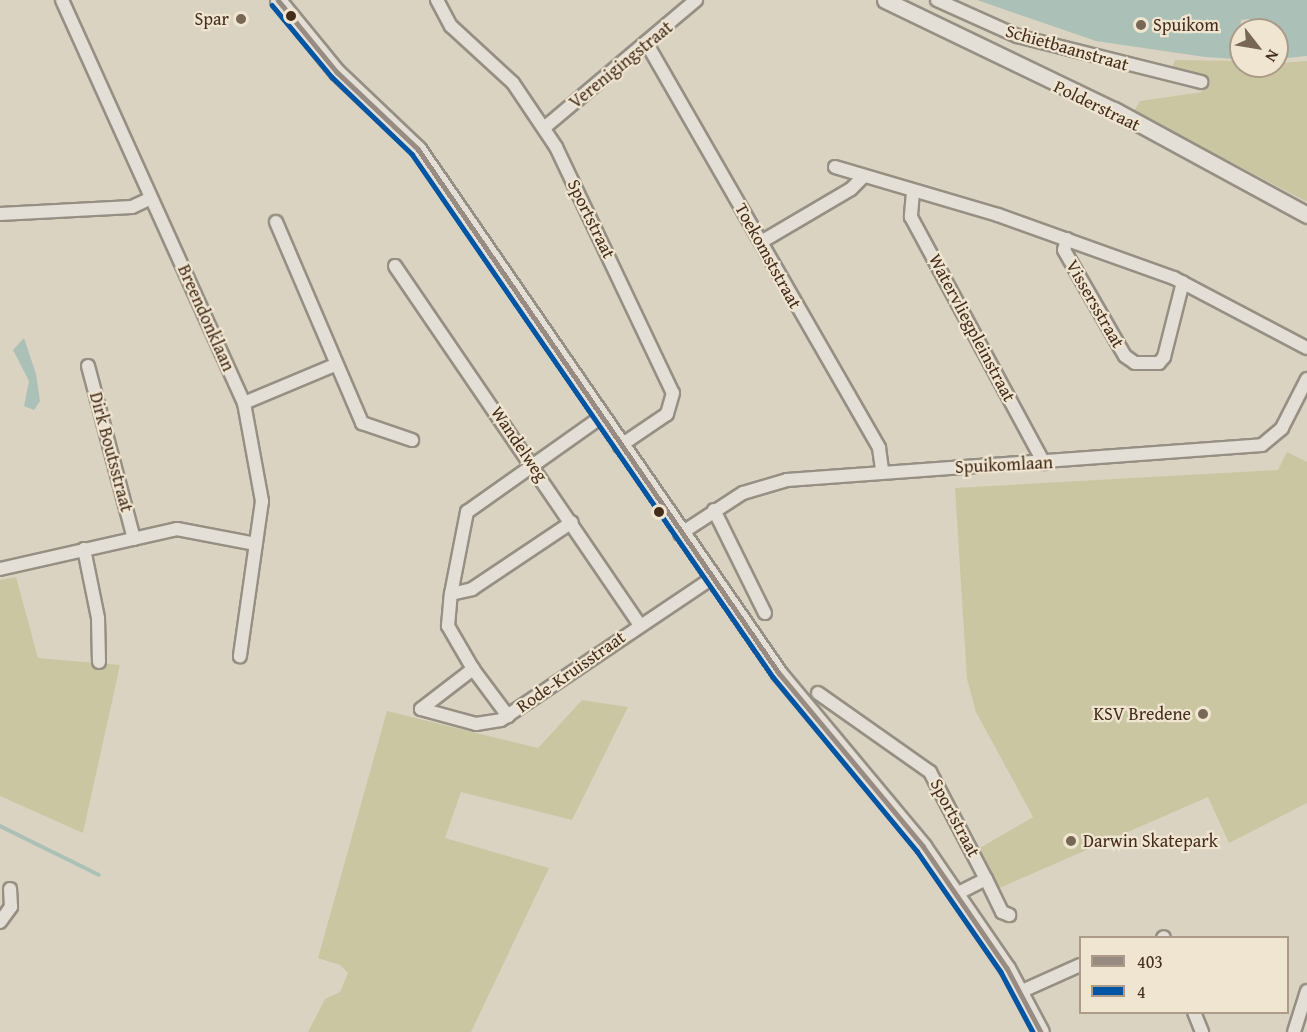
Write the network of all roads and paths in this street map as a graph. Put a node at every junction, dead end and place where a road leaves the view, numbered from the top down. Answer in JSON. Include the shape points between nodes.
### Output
{"nodes":[{"id":1,"x":62,"y":0,"type":"edge"},
{"id":2,"x":278,"y":0,"type":"edge"},
{"id":3,"x":436,"y":0,"type":"edge"},
{"id":4,"x":696,"y":0,"type":"edge"},
{"id":5,"x":885,"y":0,"type":"edge"},
{"id":6,"x":937,"y":0,"type":"edge"},
{"id":7,"x":647,"y":44,"type":"junction"},
{"id":8,"x":1201,"y":82,"type":"dead end"},
{"id":9,"x":544,"y":128,"type":"junction"},
{"id":10,"x":836,"y":166,"type":"dead end"},
{"id":11,"x":864,"y":176,"type":"junction"},
{"id":12,"x":913,"y":192,"type":"junction"},
{"id":13,"x":151,"y":198,"type":"junction"},
{"id":14,"x":0,"y":214,"type":"edge"},
{"id":15,"x":1307,"y":215,"type":"edge"},
{"id":16,"x":276,"y":222,"type":"dead end"},
{"id":17,"x":1067,"y":239,"type":"junction"},
{"id":18,"x":761,"y":242,"type":"junction"},
{"id":19,"x":395,"y":266,"type":"dead end"},
{"id":20,"x":1183,"y":282,"type":"junction"},
{"id":21,"x":1307,"y":348,"type":"edge"},
{"id":22,"x":334,"y":365,"type":"junction"},
{"id":23,"x":88,"y":366,"type":"dead end"},
{"id":24,"x":1307,"y":379,"type":"edge"},
{"id":25,"x":244,"y":403,"type":"junction"},
{"id":26,"x":601,"y":417,"type":"junction"},
{"id":27,"x":412,"y":440,"type":"dead end"},
{"id":28,"x":620,"y":446,"type":"junction"},
{"id":29,"x":531,"y":463,"type":"junction"},
{"id":30,"x":1044,"y":463,"type":"junction"},
{"id":31,"x":882,"y":470,"type":"junction"},
{"id":32,"x":714,"y":510,"type":"junction"},
{"id":33,"x":572,"y":522,"type":"junction"},
{"id":34,"x":680,"y":534,"type":"junction"},
{"id":35,"x":134,"y":539,"type":"junction"},
{"id":36,"x":256,"y":544,"type":"junction"},
{"id":37,"x":84,"y":549,"type":"junction"},
{"id":38,"x":0,"y":569,"type":"edge"},
{"id":39,"x":711,"y":579,"type":"junction"},
{"id":40,"x":451,"y":594,"type":"junction"},
{"id":41,"x":765,"y":613,"type":"dead end"},
{"id":42,"x":640,"y":625,"type":"junction"},
{"id":43,"x":240,"y":656,"type":"dead end"},
{"id":44,"x":99,"y":662,"type":"dead end"},
{"id":45,"x":473,"y":669,"type":"junction"},
{"id":46,"x":811,"y":715,"type":"junction"},
{"id":47,"x":508,"y":716,"type":"junction"},
{"id":48,"x":987,"y":879,"type":"junction"},
{"id":49,"x":10,"y":889,"type":"dead end"},
{"id":50,"x":956,"y":894,"type":"junction"},
{"id":51,"x":1010,"y":915,"type":"dead end"},
{"id":52,"x":0,"y":922,"type":"edge"},
{"id":53,"x":1079,"y":965,"type":"edge"},
{"id":54,"x":1307,"y":990,"type":"edge"},
{"id":55,"x":1020,"y":992,"type":"junction"},
{"id":56,"x":1195,"y":1014,"type":"edge"},
{"id":57,"x":1041,"y":1032,"type":"edge"},
{"id":58,"x":1202,"y":1032,"type":"edge"},
{"id":59,"x":1294,"y":1032,"type":"edge"}],
"edges":[{"from":1,"to":13,"type":"street","name":"Breendonklaan"},
{"from":2,"to":26,"type":"street","via":[[337,72],[418,149]]},
{"from":3,"to":9,"type":"street","name":"Sportstraat","via":[[452,26],[513,83]]},
{"from":4,"to":7,"type":"street","name":"Verenigingstraat"},
{"from":5,"to":15,"type":"street","name":"Polderstraat","via":[[1114,110]]},
{"from":6,"to":8,"type":"street","name":"Schietbaanstraat","via":[[1017,36]]},
{"from":7,"to":9,"type":"street","name":"Verenigingstraat"},
{"from":7,"to":18,"type":"street","name":"Toekomststraat"},
{"from":9,"to":28,"type":"street","name":"Sportstraat","via":[[673,393],[667,414]]},
{"from":10,"to":11,"type":"street","name":"Vissersstraat"},
{"from":11,"to":12,"type":"street","name":"Vissersstraat"},
{"from":11,"to":18,"type":"street","via":[[851,189]]},
{"from":12,"to":17,"type":"street","name":"Vissersstraat"},
{"from":12,"to":30,"type":"street","name":"Watervliegpleinstraat","via":[[911,217]]},
{"from":13,"to":14,"type":"street","via":[[132,207]]},
{"from":13,"to":25,"type":"street","name":"Breendonklaan"},
{"from":16,"to":22,"type":"street"},
{"from":17,"to":20,"type":"street","name":"Vissersstraat"},
{"from":17,"to":20,"type":"street","name":"Vissersstraat","via":[[1064,250],[1125,356],[1135,363],[1158,363],[1164,357]]},
{"from":18,"to":31,"type":"street","name":"Toekomststraat","via":[[879,448]]},
{"from":19,"to":29,"type":"street","name":"Wandelweg"},
{"from":20,"to":21,"type":"street","name":"Vissersstraat"},
{"from":22,"to":25,"type":"street"},
{"from":22,"to":27,"type":"street","via":[[362,423]]},
{"from":23,"to":35,"type":"street","name":"Dirk Boutsstraat"},
{"from":24,"to":30,"type":"street","name":"Spuikomlaan","via":[[1282,428],[1262,445]]},
{"from":25,"to":36,"type":"street","name":"Breendonklaan","via":[[262,501]]},
{"from":26,"to":28,"type":"street"},
{"from":26,"to":29,"type":"street"},
{"from":28,"to":34,"type":"street"},
{"from":29,"to":33,"type":"street","name":"Wandelweg"},
{"from":29,"to":40,"type":"street","via":[[467,512]]},
{"from":30,"to":31,"type":"street","name":"Spuikomlaan"},
{"from":31,"to":32,"type":"street","name":"Spuikomlaan","via":[[777,482]]},
{"from":32,"to":34,"type":"street","name":"Spuikomlaan"},
{"from":32,"to":41,"type":"street"},
{"from":33,"to":40,"type":"street","via":[[472,589]]},
{"from":33,"to":42,"type":"street","name":"Wandelweg"},
{"from":34,"to":39,"type":"street"},
{"from":35,"to":36,"type":"street","via":[[177,530]]},
{"from":35,"to":37,"type":"street"},
{"from":36,"to":43,"type":"street","name":"Breendonklaan"},
{"from":37,"to":38,"type":"street"},
{"from":37,"to":44,"type":"street","via":[[98,618]]},
{"from":39,"to":42,"type":"street","name":"Rode-Kruisstraat"},
{"from":39,"to":46,"type":"street"},
{"from":40,"to":45,"type":"street","via":[[448,626]]},
{"from":42,"to":47,"type":"street","name":"Rode-Kruisstraat"},
{"from":45,"to":47,"type":"street"},
{"from":45,"to":47,"type":"street","name":"Rode-Kruisstraat","via":[[421,709],[476,724]]},
{"from":46,"to":48,"type":"street","name":"Sportstraat","via":[[822,698],[930,772]]},
{"from":46,"to":50,"type":"street","via":[[884,797]]},
{"from":48,"to":50,"type":"street","name":"Sportstraat"},
{"from":48,"to":51,"type":"street","name":"Sportstraat","via":[[1002,912]]},
{"from":49,"to":52,"type":"street","via":[[9,912]]},
{"from":50,"to":55,"type":"street"},
{"from":53,"to":55,"type":"street"},
{"from":54,"to":59,"type":"street"},
{"from":55,"to":57,"type":"street"},
{"from":56,"to":58,"type":"street"}]}
